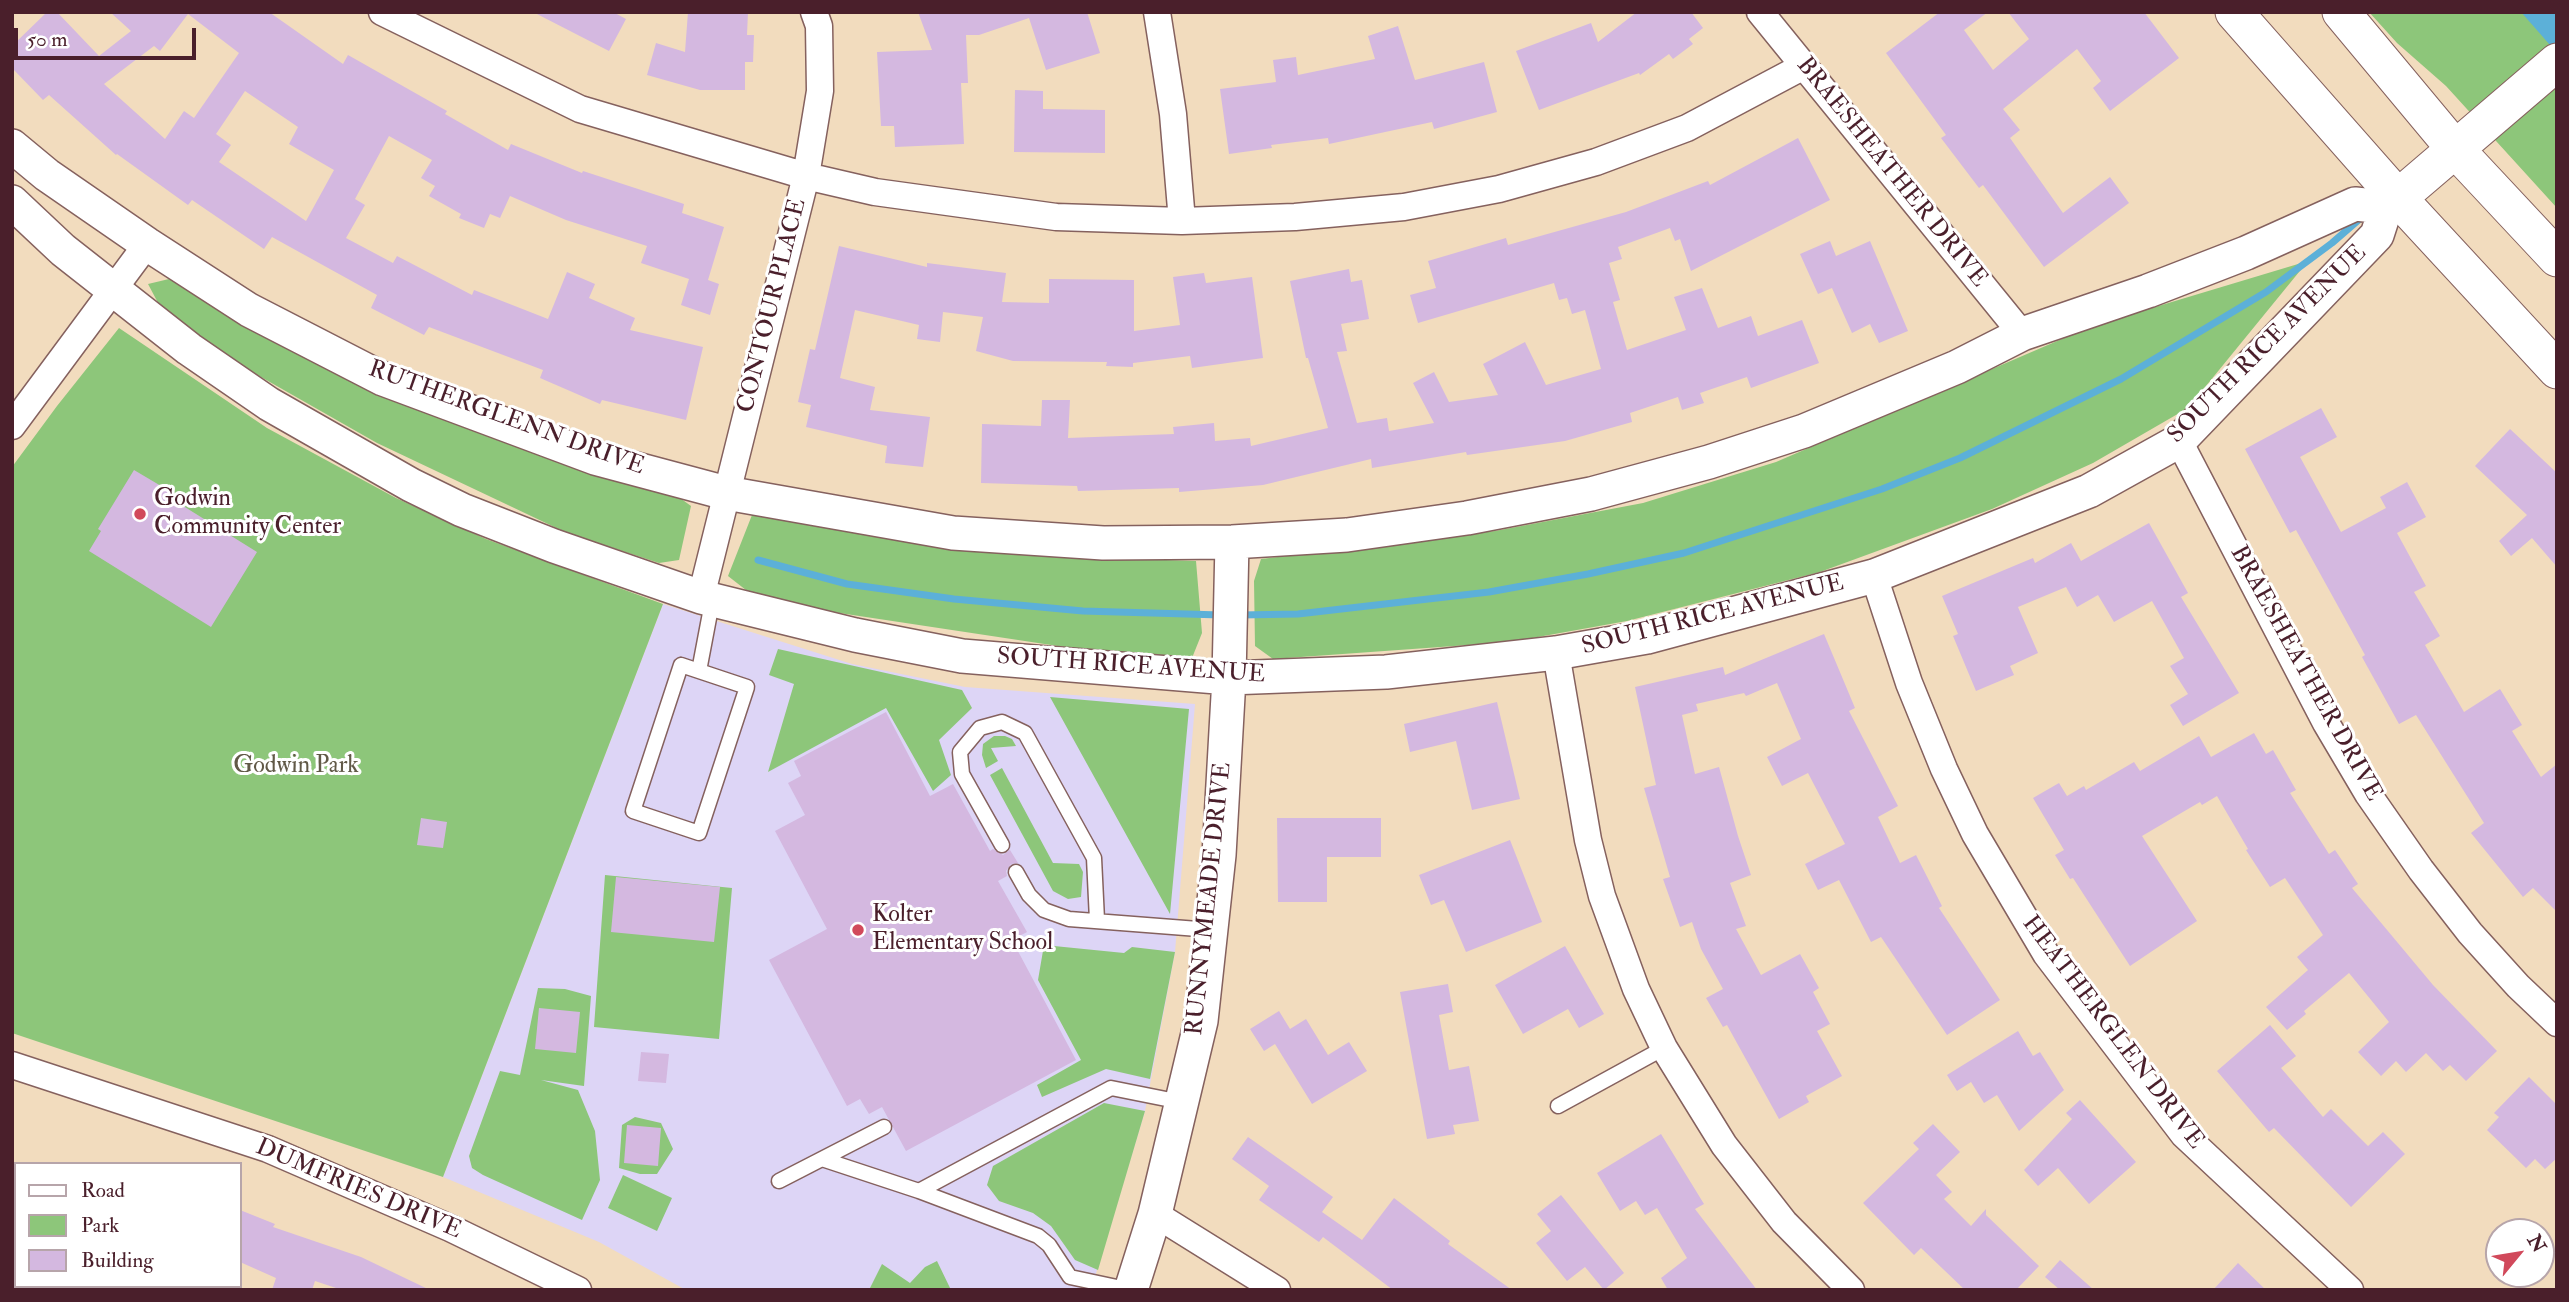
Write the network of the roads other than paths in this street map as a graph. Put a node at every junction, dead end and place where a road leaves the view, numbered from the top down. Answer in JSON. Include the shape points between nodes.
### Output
{"nodes":[{"id":1,"x":382,"y":12,"type":"edge"},
{"id":2,"x":814,"y":12,"type":"edge"},
{"id":3,"x":1157,"y":12,"type":"edge"},
{"id":4,"x":1760,"y":12,"type":"edge"},
{"id":5,"x":2234,"y":12,"type":"edge"},
{"id":6,"x":2341,"y":12,"type":"edge"},
{"id":7,"x":2557,"y":62,"type":"edge"},
{"id":8,"x":1804,"y":66,"type":"junction"},
{"id":9,"x":12,"y":146,"type":"edge"},
{"id":10,"x":2456,"y":150,"type":"junction"},
{"id":11,"x":806,"y":176,"type":"junction"},
{"id":12,"x":12,"y":202,"type":"edge"},
{"id":13,"x":2392,"y":202,"type":"junction"},
{"id":14,"x":1182,"y":221,"type":"junction"},
{"id":15,"x":147,"y":244,"type":"junction"},
{"id":16,"x":2557,"y":258,"type":"edge"},
{"id":17,"x":114,"y":290,"type":"junction"},
{"id":18,"x":2022,"y":334,"type":"junction"},
{"id":19,"x":2557,"y":370,"type":"edge"},
{"id":20,"x":12,"y":426,"type":"edge"},
{"id":21,"x":2179,"y":441,"type":"junction"},
{"id":22,"x":726,"y":493,"type":"junction"},
{"id":23,"x":1232,"y":542,"type":"junction"},
{"id":24,"x":1874,"y":576,"type":"junction"},
{"id":25,"x":701,"y":597,"type":"junction"},
{"id":26,"x":1556,"y":653,"type":"junction"},
{"id":27,"x":699,"y":671,"type":"junction"},
{"id":28,"x":1229,"y":678,"type":"junction"},
{"id":29,"x":1002,"y":845,"type":"dead end"},
{"id":30,"x":1016,"y":872,"type":"dead end"},
{"id":31,"x":1097,"y":920,"type":"junction"},
{"id":32,"x":1211,"y":930,"type":"junction"},
{"id":33,"x":2557,"y":1023,"type":"edge"},
{"id":34,"x":1664,"y":1048,"type":"junction"},
{"id":35,"x":12,"y":1065,"type":"edge"},
{"id":36,"x":1181,"y":1102,"type":"junction"},
{"id":37,"x":1558,"y":1106,"type":"dead end"},
{"id":38,"x":884,"y":1127,"type":"dead end"},
{"id":39,"x":822,"y":1158,"type":"junction"},
{"id":40,"x":779,"y":1181,"type":"dead end"},
{"id":41,"x":919,"y":1191,"type":"junction"},
{"id":42,"x":1155,"y":1214,"type":"junction"},
{"id":43,"x":578,"y":1290,"type":"edge"},
{"id":44,"x":1131,"y":1290,"type":"edge"},
{"id":45,"x":1277,"y":1290,"type":"edge"},
{"id":46,"x":1851,"y":1290,"type":"edge"},
{"id":47,"x":2350,"y":1290,"type":"edge"}],
"edges":[{"from":1,"to":11,"type":"street","via":[[580,109]]},
{"from":2,"to":11,"type":"street","name":"CONTOUR PLACE","via":[[819,26],[820,91]]},
{"from":3,"to":14,"type":"street","via":[[1173,114]]},
{"from":4,"to":8,"type":"street","name":"BRAESHEATHER DRIVE"},
{"from":5,"to":13,"type":"main road"},
{"from":6,"to":10,"type":"main road"},
{"from":7,"to":10,"type":"main road","name":"SOUTH RICE AVENUE"},
{"from":8,"to":14,"type":"street","via":[[1687,128],[1596,162],[1499,189],[1404,207]]},
{"from":8,"to":18,"type":"street","name":"BRAESHEATHER DRIVE"},
{"from":9,"to":15,"type":"street","name":"RUTHERGLENN DRIVE"},
{"from":10,"to":13,"type":"main road","name":"SOUTH RICE AVENUE"},
{"from":10,"to":16,"type":"main road"},
{"from":11,"to":14,"type":"street","via":[[875,192],[1005,211]]},
{"from":11,"to":22,"type":"street","name":"CONTOUR PLACE"},
{"from":12,"to":17,"type":"street"},
{"from":13,"to":18,"type":"street","name":"SOUTH RICE AVENUE","via":[[2355,204],[2246,253]]},
{"from":13,"to":19,"type":"main road"},
{"from":13,"to":21,"type":"street","name":"SOUTH RICE AVENUE","via":[[2377,235]]},
{"from":15,"to":17,"type":"street"},
{"from":15,"to":22,"type":"street","name":"RUTHERGLENN DRIVE","via":[[249,310],[383,379],[595,458]]},
{"from":17,"to":20,"type":"street"},
{"from":17,"to":25,"type":"street","via":[[269,404],[411,485],[554,546]]},
{"from":18,"to":23,"type":"street","name":"SOUTH RICE AVENUE","via":[[1804,431],[1591,494],[1348,535]]},
{"from":21,"to":24,"type":"street","name":"SOUTH RICE AVENUE","via":[[2089,491]]},
{"from":21,"to":33,"type":"street","name":"BRAESHEATHER DRIVE","via":[[2326,723],[2368,794],[2470,933]]},
{"from":22,"to":23,"type":"street","name":"SOUTH RICE AVENUE","via":[[953,533],[1102,543]]},
{"from":22,"to":25,"type":"street","name":"CONTOUR PLACE"},
{"from":23,"to":28,"type":"street","name":"RUNNYMEADE DRIVE"},
{"from":24,"to":26,"type":"street","name":"SOUTH RICE AVENUE","via":[[1647,637]]},
{"from":24,"to":47,"type":"street","name":"HEATHERGLEN DRIVE","via":[[1909,683],[1944,769],[1975,834],[2046,954],[2184,1135]]},
{"from":25,"to":27,"type":"lane","via":[[710,614]]},
{"from":25,"to":28,"type":"street","name":"SOUTH RICE AVENUE","via":[[962,656]]},
{"from":26,"to":28,"type":"street","name":"SOUTH RICE AVENUE","via":[[1386,672]]},
{"from":26,"to":34,"type":"street","via":[[1602,896],[1636,989]]},
{"from":27,"to":27,"type":"lane","via":[[747,687],[699,833],[633,811],[681,665]]},
{"from":28,"to":32,"type":"street","name":"RUNNYMEADE DRIVE"},
{"from":29,"to":31,"type":"lane","via":[[962,774],[960,752],[981,728],[1002,722],[1026,733],[1094,858]]},
{"from":30,"to":31,"type":"lane","via":[[1044,910],[1069,919]]},
{"from":31,"to":32,"type":"lane"},
{"from":32,"to":36,"type":"street","name":"RUNNYMEADE DRIVE","via":[[1201,1021]]},
{"from":34,"to":37,"type":"lane"},
{"from":34,"to":46,"type":"street","via":[[1753,1184],[1812,1253]]},
{"from":35,"to":43,"type":"street","name":"DUMFRIES DRIVE","via":[[268,1149]]},
{"from":36,"to":41,"type":"lane","via":[[1111,1088]]},
{"from":36,"to":42,"type":"street","name":"RUNNYMEADE DRIVE"},
{"from":38,"to":39,"type":"lane"},
{"from":39,"to":40,"type":"lane"},
{"from":39,"to":41,"type":"lane"},
{"from":41,"to":44,"type":"lane","via":[[1038,1236],[1070,1277]]},
{"from":42,"to":44,"type":"street","name":"RUNNYMEADE DRIVE"},
{"from":42,"to":45,"type":"street"}]}
